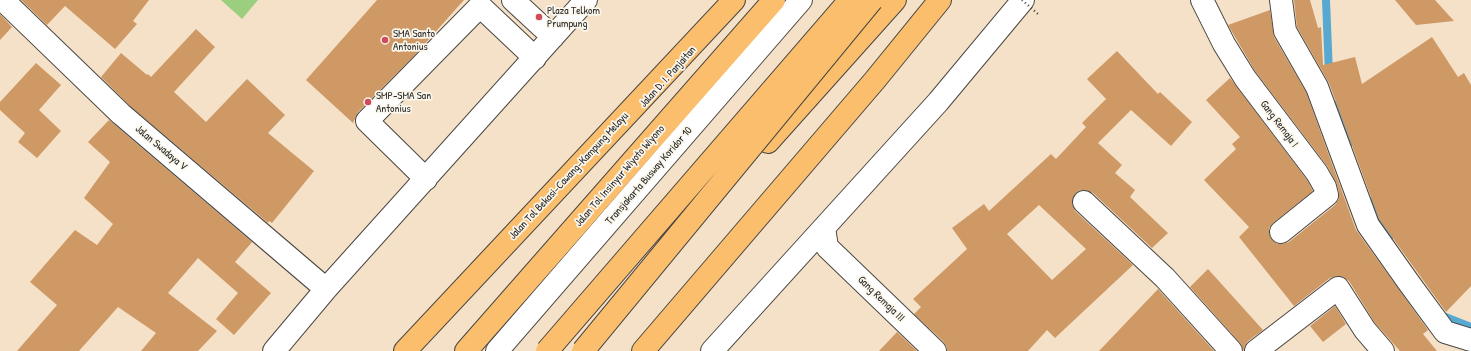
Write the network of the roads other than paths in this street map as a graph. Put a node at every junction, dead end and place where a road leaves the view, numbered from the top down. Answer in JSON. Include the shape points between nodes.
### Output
{"nodes":[{"id":1,"x":3,"y":0,"type":"edge"},
{"id":2,"x":513,"y":0,"type":"edge"},
{"id":3,"x":586,"y":0,"type":"edge"},
{"id":4,"x":734,"y":0,"type":"edge"},
{"id":5,"x":737,"y":0,"type":"edge"},
{"id":6,"x":774,"y":0,"type":"edge"},
{"id":7,"x":801,"y":0,"type":"edge"},
{"id":8,"x":845,"y":0,"type":"edge"},
{"id":9,"x":850,"y":0,"type":"edge"},
{"id":10,"x":872,"y":0,"type":"edge"},
{"id":11,"x":896,"y":0,"type":"edge"},
{"id":12,"x":940,"y":0,"type":"edge"},
{"id":13,"x":1202,"y":0,"type":"edge"},
{"id":14,"x":1281,"y":0,"type":"edge"},
{"id":15,"x":1028,"y":5,"type":"edge"},
{"id":16,"x":553,"y":37,"type":"junction"},
{"id":17,"x":535,"y":58,"type":"junction"},
{"id":18,"x":426,"y":179,"type":"junction"},
{"id":19,"x":1084,"y":202,"type":"dead end"},
{"id":20,"x":1280,"y":232,"type":"dead end"},
{"id":21,"x":826,"y":238,"type":"junction"},
{"id":22,"x":326,"y":289,"type":"junction"},
{"id":23,"x":1471,"y":340,"type":"edge"},
{"id":24,"x":274,"y":351,"type":"edge"},
{"id":25,"x":405,"y":351,"type":"edge"},
{"id":26,"x":424,"y":351,"type":"edge"},
{"id":27,"x":466,"y":351,"type":"edge"},
{"id":28,"x":497,"y":351,"type":"edge"},
{"id":29,"x":547,"y":351,"type":"edge"},
{"id":30,"x":554,"y":351,"type":"edge"},
{"id":31,"x":583,"y":351,"type":"edge"},
{"id":32,"x":643,"y":351,"type":"edge"},
{"id":33,"x":712,"y":351,"type":"edge"},
{"id":34,"x":936,"y":351,"type":"edge"},
{"id":35,"x":1230,"y":351,"type":"edge"},
{"id":36,"x":1256,"y":351,"type":"edge"},
{"id":37,"x":1383,"y":351,"type":"edge"}],
"edges":[{"from":1,"to":22,"type":"street","name":"Jalan Swadaya V","via":[[121,114]]},
{"from":2,"to":16,"type":"street"},
{"from":3,"to":16,"type":"street"},
{"from":4,"to":25,"type":"highway","name":"Jalan Tol Bekasi–Cawang–Kampung Melayu"},
{"from":5,"to":26,"type":"highway","name":"Jalan D. I. Panjaitan"},
{"from":6,"to":27,"type":"highway","name":"Jalan Tol Insinyur Wiyoto Wiyono"},
{"from":7,"to":28,"type":"street","name":"Transjakarta Busway Koridor 10"},
{"from":8,"to":30,"type":"street","via":[[761,93],[605,292]]},
{"from":9,"to":29,"type":"highway","bridge":true},
{"from":10,"to":31,"type":"highway","bridge":true},
{"from":11,"to":31,"type":"highway"},
{"from":12,"to":32,"type":"highway","via":[[875,80]]},
{"from":13,"to":20,"type":"street","name":"Gang Remaja I","via":[[1245,78],[1325,187],[1327,195]]},
{"from":14,"to":23,"type":"street","via":[[1285,31],[1316,87],[1368,225],[1445,332]]},
{"from":15,"to":21,"type":"street","via":[[938,102]]},
{"from":16,"to":17,"type":"street"},
{"from":17,"to":18,"type":"street"},
{"from":17,"to":18,"type":"street","via":[[480,6],[367,121]]},
{"from":18,"to":22,"type":"street"},
{"from":19,"to":35,"type":"street","via":[[1165,278]]},
{"from":21,"to":33,"type":"street","via":[[805,248]]},
{"from":21,"to":34,"type":"street","name":"Gang Remaja III"},
{"from":22,"to":24,"type":"street"},
{"from":36,"to":37,"type":"street","via":[[1338,288],[1365,330]]}]}
